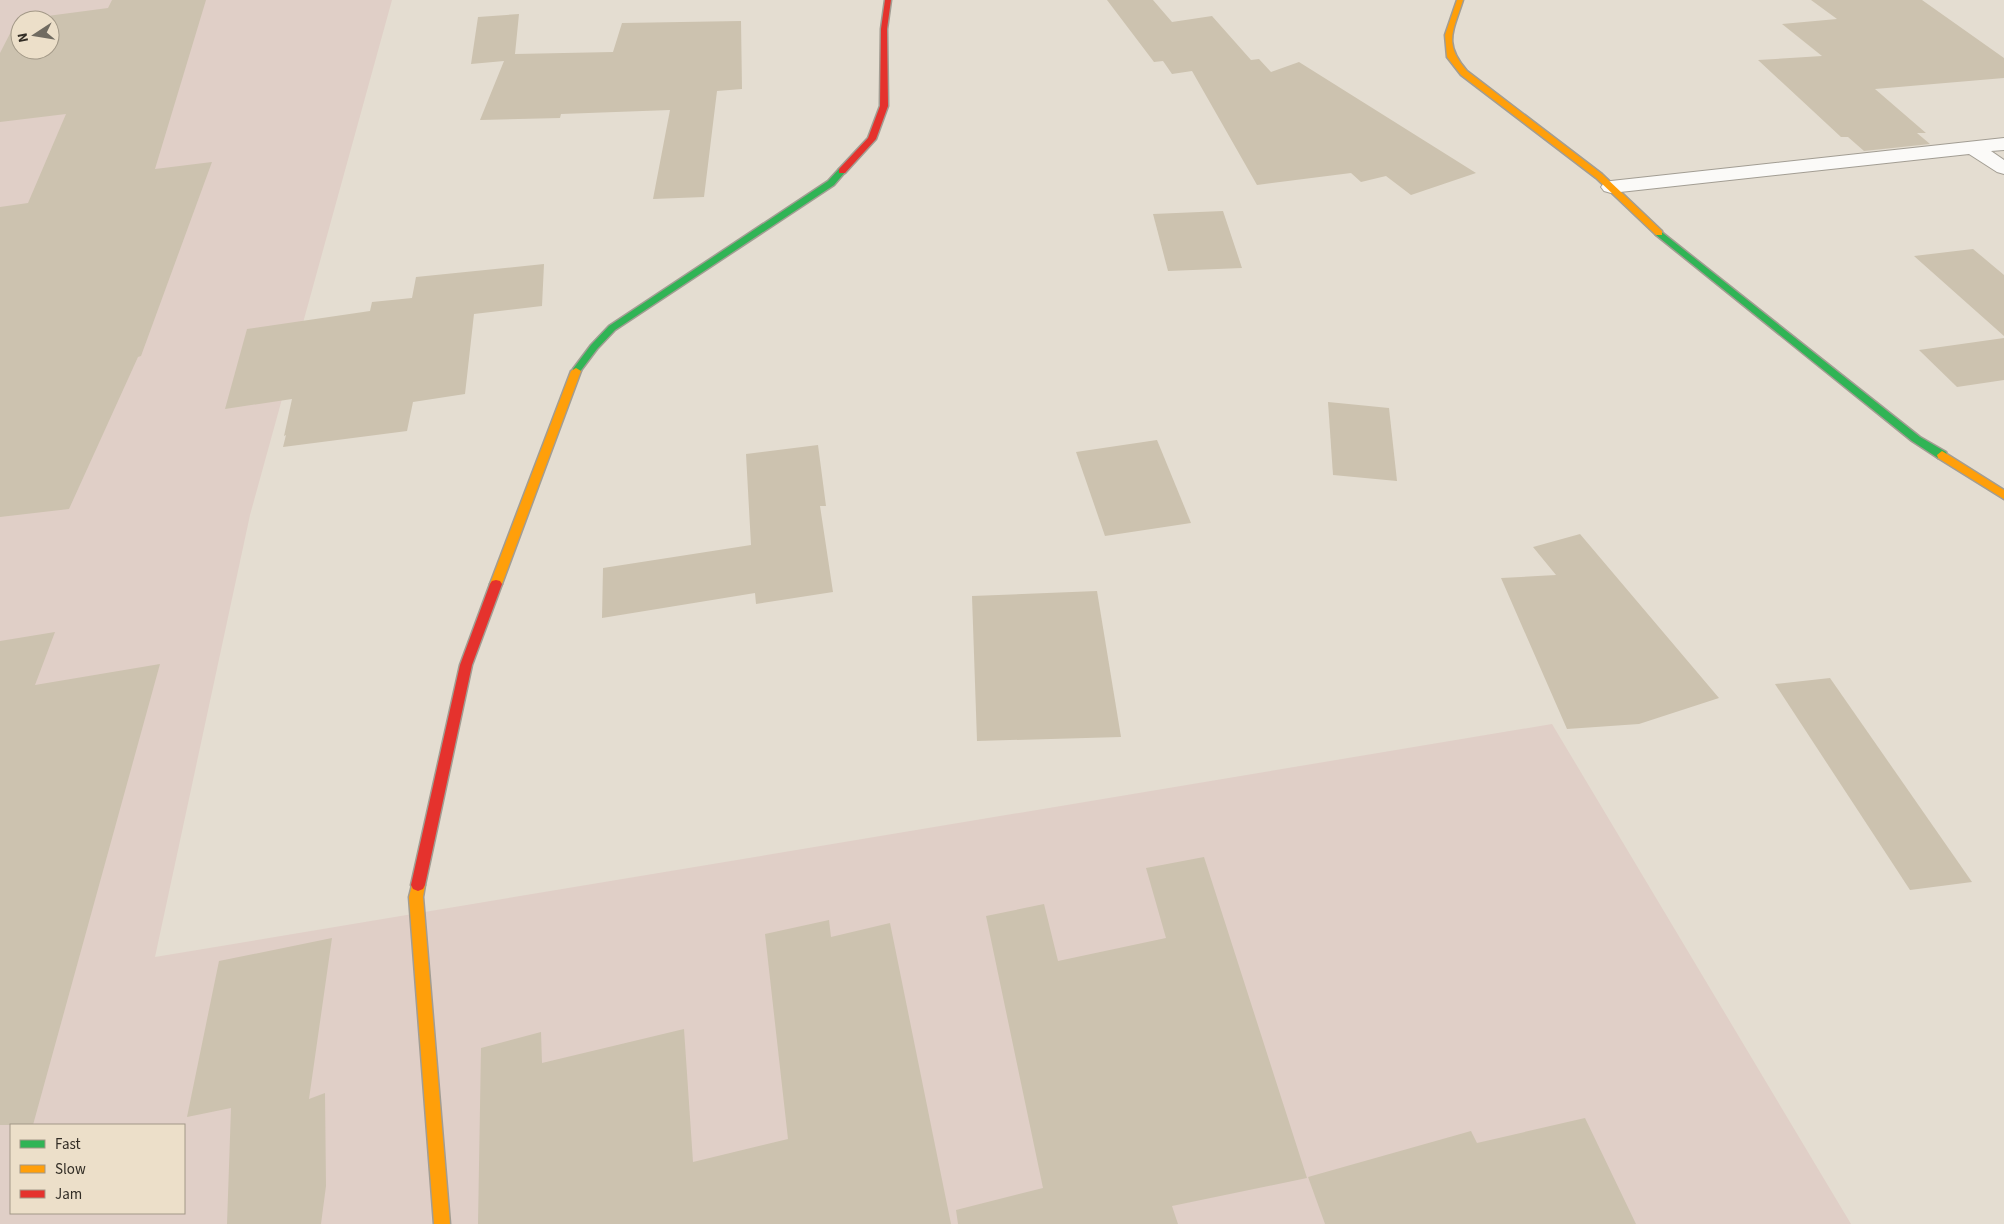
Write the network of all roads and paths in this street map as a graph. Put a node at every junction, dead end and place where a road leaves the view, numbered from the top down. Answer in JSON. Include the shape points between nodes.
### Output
{"nodes":[{"id":1,"x":888,"y":0,"type":"edge"},
{"id":2,"x":1460,"y":0,"type":"edge"},
{"id":3,"x":2004,"y":144,"type":"edge"},
{"id":4,"x":1973,"y":148,"type":"junction"},
{"id":5,"x":2004,"y":168,"type":"edge"},
{"id":6,"x":1611,"y":187,"type":"junction"},
{"id":7,"x":2004,"y":495,"type":"edge"},
{"id":8,"x":442,"y":1224,"type":"edge"}],
"edges":[{"from":1,"to":8,"type":"street","via":[[884,29],[884,106],[872,140],[831,183],[612,328],[576,372],[466,665],[416,897]]},
{"from":2,"to":6,"type":"street","via":[[1448,35],[1451,57],[1464,73]]},
{"from":3,"to":4,"type":"street"},
{"from":4,"to":5,"type":"street"},
{"from":4,"to":6,"type":"street"},
{"from":6,"to":7,"type":"street","via":[[1652,228],[1916,439]]}]}
